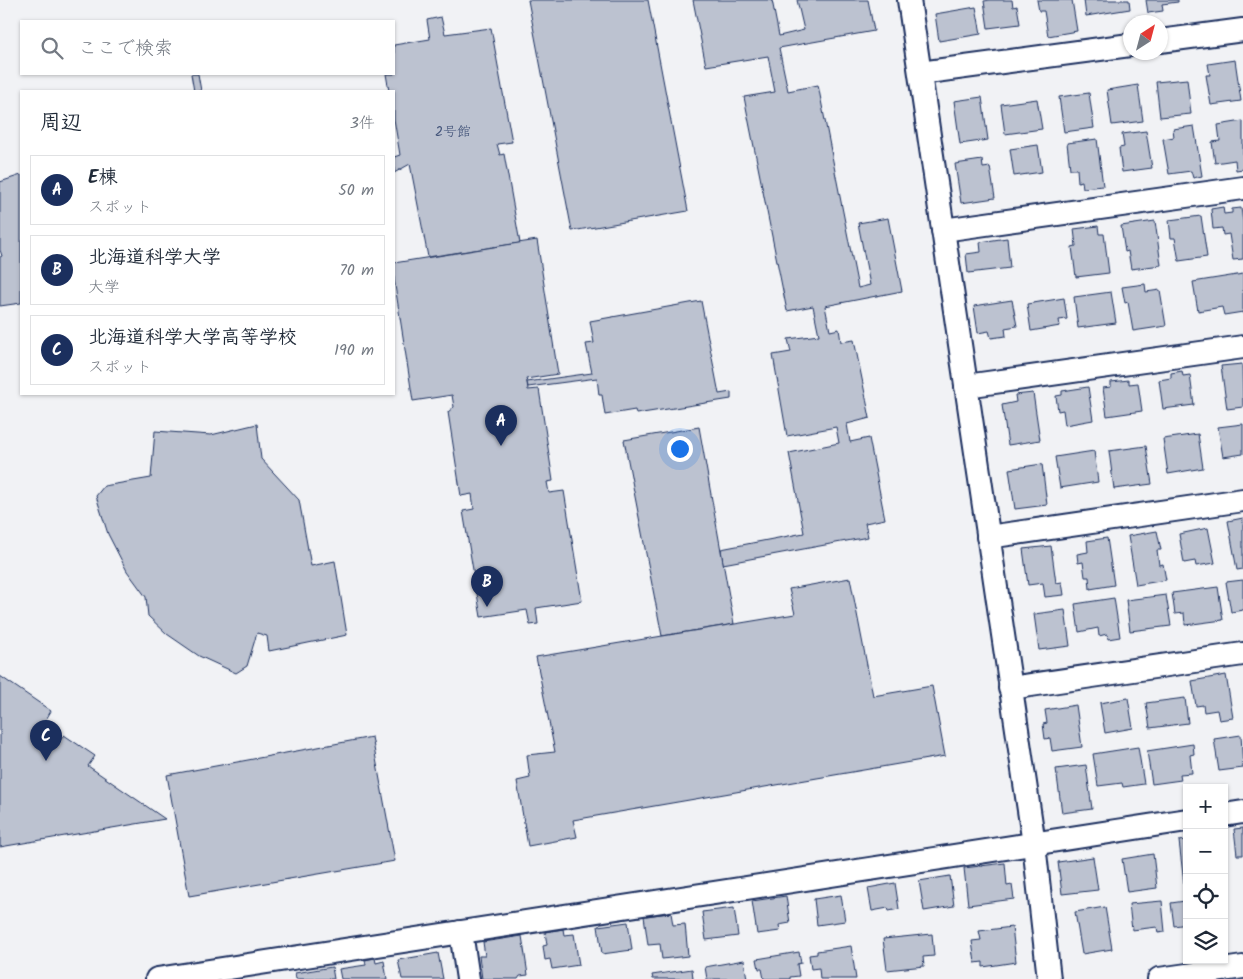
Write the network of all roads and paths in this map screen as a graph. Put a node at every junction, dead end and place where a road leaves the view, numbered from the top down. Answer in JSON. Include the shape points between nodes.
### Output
{"nodes":[{"id":1,"x":909,"y":0,"type":"edge"},
{"id":2,"x":1243,"y":30,"type":"edge"},
{"id":3,"x":1168,"y":40,"type":"edge"},
{"id":4,"x":1123,"y":46,"type":"edge"},
{"id":5,"x":920,"y":73,"type":"junction"},
{"id":6,"x":1243,"y":188,"type":"edge"},
{"id":7,"x":943,"y":230,"type":"junction"},
{"id":8,"x":1243,"y":347,"type":"edge"},
{"id":9,"x":966,"y":386,"type":"junction"},
{"id":10,"x":1243,"y":500,"type":"edge"},
{"id":11,"x":988,"y":537,"type":"junction"},
{"id":12,"x":1243,"y":654,"type":"edge"},
{"id":13,"x":1010,"y":688,"type":"junction"},
{"id":14,"x":1243,"y":812,"type":"edge"},
{"id":15,"x":1228,"y":814,"type":"edge"},
{"id":16,"x":1183,"y":821,"type":"edge"},
{"id":17,"x":1034,"y":844,"type":"junction"},
{"id":18,"x":461,"y":932,"type":"junction"},
{"id":19,"x":1243,"y":967,"type":"edge"},
{"id":20,"x":157,"y":979,"type":"edge"},
{"id":21,"x":468,"y":979,"type":"edge"},
{"id":22,"x":1049,"y":979,"type":"edge"},
{"id":23,"x":1159,"y":979,"type":"edge"}],
"edges":[{"from":1,"to":5,"type":"street"},
{"from":2,"to":3,"type":"street"},
{"from":4,"to":5,"type":"street"},
{"from":5,"to":7,"type":"street"},
{"from":6,"to":7,"type":"street"},
{"from":7,"to":9,"type":"street"},
{"from":8,"to":9,"type":"street"},
{"from":9,"to":11,"type":"street"},
{"from":10,"to":11,"type":"street"},
{"from":11,"to":13,"type":"street"},
{"from":12,"to":13,"type":"street"},
{"from":13,"to":17,"type":"street"},
{"from":14,"to":15,"type":"street"},
{"from":16,"to":17,"type":"street"},
{"from":17,"to":18,"type":"street"},
{"from":17,"to":22,"type":"street"},
{"from":18,"to":20,"type":"street"},
{"from":18,"to":21,"type":"street"},
{"from":19,"to":23,"type":"street"}]}
